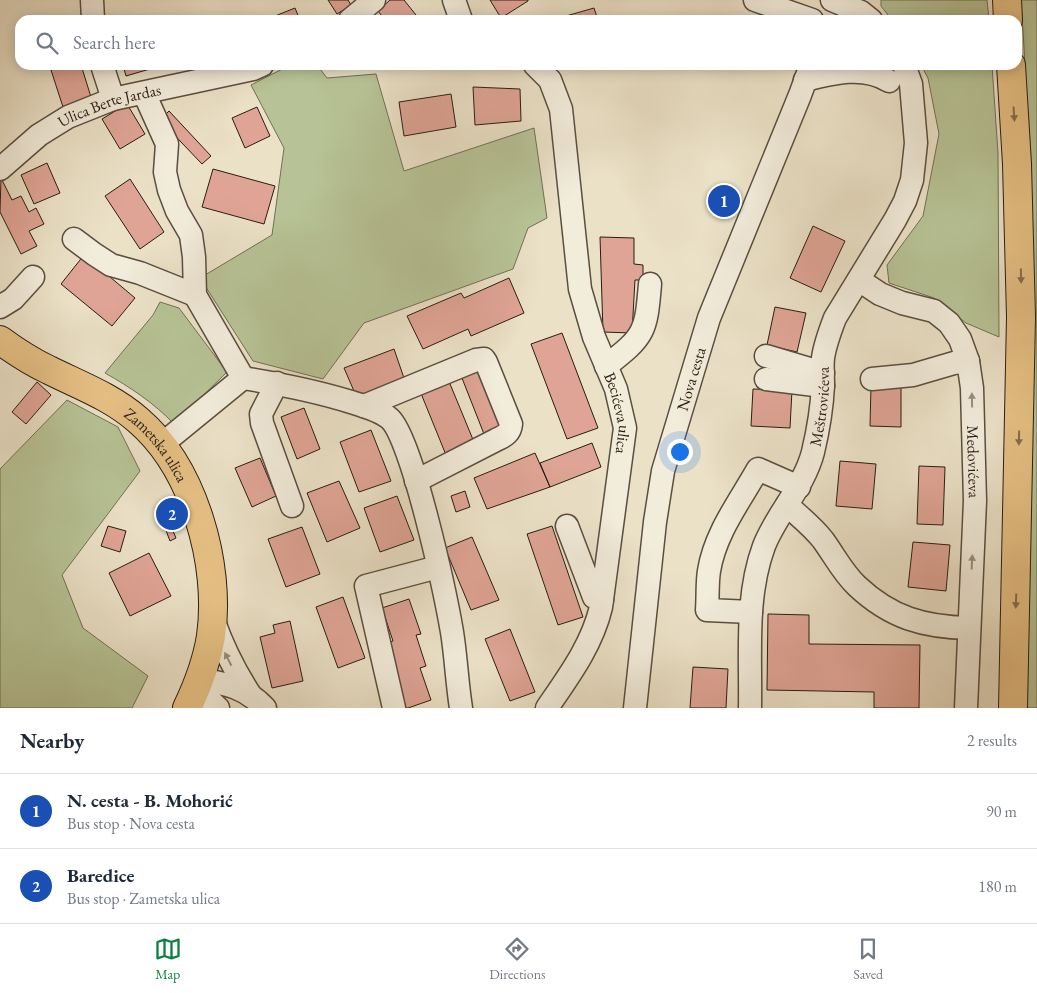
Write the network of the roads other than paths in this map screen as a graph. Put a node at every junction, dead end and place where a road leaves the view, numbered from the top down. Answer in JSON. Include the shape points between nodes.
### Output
{"nodes":[{"id":1,"x":92,"y":0,"type":"edge"},
{"id":2,"x":374,"y":0,"type":"edge"},
{"id":3,"x":454,"y":0,"type":"edge"},
{"id":4,"x":756,"y":0,"type":"edge"},
{"id":5,"x":833,"y":0,"type":"edge"},
{"id":6,"x":1007,"y":0,"type":"edge"},
{"id":7,"x":93,"y":15,"type":"edge"},
{"id":8,"x":356,"y":15,"type":"edge"},
{"id":9,"x":459,"y":15,"type":"edge"},
{"id":10,"x":798,"y":15,"type":"edge"},
{"id":11,"x":828,"y":15,"type":"edge"},
{"id":12,"x":865,"y":15,"type":"edge"},
{"id":13,"x":1008,"y":15,"type":"edge"},
{"id":14,"x":104,"y":70,"type":"edge"},
{"id":15,"x":248,"y":70,"type":"edge"},
{"id":16,"x":540,"y":70,"type":"edge"},
{"id":17,"x":889,"y":70,"type":"edge"},
{"id":18,"x":1011,"y":70,"type":"edge"},
{"id":19,"x":808,"y":73,"type":"edge"},
{"id":20,"x":144,"y":93,"type":"junction"},
{"id":21,"x":113,"y":99,"type":"junction"},
{"id":22,"x":0,"y":169,"type":"edge"},
{"id":23,"x":74,"y":239,"type":"dead end"},
{"id":24,"x":33,"y":277,"type":"dead end"},
{"id":25,"x":859,"y":280,"type":"junction"},
{"id":26,"x":650,"y":284,"type":"dead end"},
{"id":27,"x":195,"y":295,"type":"junction"},
{"id":28,"x":0,"y":307,"type":"edge"},
{"id":29,"x":0,"y":340,"type":"edge"},
{"id":30,"x":766,"y":356,"type":"dead end"},
{"id":31,"x":968,"y":361,"type":"junction"},
{"id":32,"x":606,"y":366,"type":"junction"},
{"id":33,"x":244,"y":378,"type":"junction"},
{"id":34,"x":766,"y":379,"type":"dead end"},
{"id":35,"x":823,"y":379,"type":"junction"},
{"id":36,"x":872,"y":379,"type":"dead end"},
{"id":37,"x":277,"y":383,"type":"junction"},
{"id":38,"x":364,"y":406,"type":"junction"},
{"id":39,"x":161,"y":445,"type":"junction"},
{"id":40,"x":416,"y":481,"type":"junction"},
{"id":41,"x":793,"y":496,"type":"junction"},
{"id":42,"x":292,"y":506,"type":"dead end"},
{"id":43,"x":567,"y":526,"type":"dead end"},
{"id":44,"x":438,"y":568,"type":"junction"},
{"id":45,"x":602,"y":600,"type":"junction"},
{"id":46,"x":751,"y":612,"type":"junction"},
{"id":47,"x":212,"y":618,"type":"junction"},
{"id":48,"x":969,"y":628,"type":"junction"},
{"id":49,"x":199,"y":679,"type":"junction"},
{"id":50,"x":258,"y":702,"type":"edge"},
{"id":51,"x":187,"y":708,"type":"edge"},
{"id":52,"x":218,"y":708,"type":"edge"},
{"id":53,"x":394,"y":708,"type":"edge"},
{"id":54,"x":461,"y":708,"type":"edge"},
{"id":55,"x":547,"y":708,"type":"edge"},
{"id":56,"x":635,"y":708,"type":"edge"},
{"id":57,"x":750,"y":708,"type":"edge"},
{"id":58,"x":966,"y":708,"type":"edge"},
{"id":59,"x":1013,"y":708,"type":"edge"}],
"edges":[{"from":1,"to":7,"type":"street"},
{"from":2,"to":8,"type":"street"},
{"from":3,"to":9,"type":"street"},
{"from":4,"to":10,"type":"street"},
{"from":5,"to":11,"type":"street"},
{"from":5,"to":12,"type":"street"},
{"from":6,"to":13,"type":"main road"},
{"from":14,"to":21,"type":"street"},
{"from":15,"to":20,"type":"street","name":"Ulica Berte Jardas"},
{"from":16,"to":32,"type":"street","name":"Becićeva ulica","via":[[550,80],[561,109],[580,289]]},
{"from":17,"to":19,"type":"street","name":"Meštrovićeva","via":[[878,74],[860,71],[828,75]]},
{"from":17,"to":25,"type":"street","name":"Meštrovićeva","via":[[913,114],[916,143],[912,180],[905,201]]},
{"from":18,"to":59,"type":"main road","one_way":true,"via":[[1018,164],[1021,317]]},
{"from":19,"to":56,"type":"street","name":"Nova cesta","via":[[709,318],[663,472]]},
{"from":20,"to":21,"type":"street","name":"Ulica Berte Jardas"},
{"from":20,"to":27,"type":"street","via":[[166,144],[168,190],[191,235]]},
{"from":21,"to":22,"type":"street","name":"Ulica Berte Jardas","via":[[68,117],[39,135]]},
{"from":23,"to":27,"type":"street","via":[[111,265]]},
{"from":24,"to":28,"type":"street","via":[[13,299]]},
{"from":25,"to":31,"type":"street","name":"Medovićeva","via":[[880,294],[934,311],[949,323],[960,339]]},
{"from":25,"to":35,"type":"street","name":"Meštrovićeva","via":[[835,318],[827,338]]},
{"from":26,"to":32,"type":"street","via":[[642,332],[630,347]]},
{"from":27,"to":33,"type":"street"},
{"from":29,"to":39,"type":"main road","name":"Zametska ulica","via":[[48,370],[95,391],[137,419]]},
{"from":30,"to":35,"type":"street"},
{"from":31,"to":36,"type":"street","via":[[913,375]]},
{"from":48,"to":31,"type":"street","name":"Medovićeva","one_way":true,"via":[[975,501],[972,388]]},
{"from":32,"to":45,"type":"street","name":"Becićeva ulica","via":[[616,390],[625,428]]},
{"from":33,"to":37,"type":"street"},
{"from":33,"to":39,"type":"street"},
{"from":34,"to":35,"type":"street"},
{"from":35,"to":41,"type":"street","name":"Meštrovićeva","via":[[812,453]]},
{"from":37,"to":38,"type":"street"},
{"from":37,"to":42,"type":"street","via":[[261,414]]},
{"from":38,"to":40,"type":"street","via":[[385,415],[397,426]]},
{"from":38,"to":40,"type":"street","via":[[484,359],[511,424],[510,430]]},
{"from":39,"to":47,"type":"main road","name":"Zametska ulica","via":[[182,478],[200,520],[211,573]]},
{"from":40,"to":44,"type":"street"},
{"from":41,"to":46,"type":"street","name":"Meštrovićeva","via":[[764,545],[756,570]]},
{"from":41,"to":46,"type":"street","via":[[758,469],[717,544],[709,570],[707,610]]},
{"from":41,"to":48,"type":"street","via":[[856,586],[894,613],[921,624]]},
{"from":43,"to":45,"type":"street","via":[[594,597]]},
{"from":44,"to":53,"type":"street","via":[[366,586]]},
{"from":44,"to":54,"type":"street","via":[[452,632]]},
{"from":45,"to":55,"type":"street","name":"Becićeva ulica","via":[[597,623],[581,658]]},
{"from":46,"to":57,"type":"street","name":"Meštrovićeva"},
{"from":47,"to":49,"type":"main road","name":"Zametska ulica","via":[[207,658]]},
{"from":50,"to":47,"type":"street","one_way":true,"via":[[231,665]]},
{"from":48,"to":58,"type":"street","name":"Medovićeva"},
{"from":49,"to":50,"type":"street","via":[[234,686]]},
{"from":49,"to":51,"type":"main road","name":"Zametska ulica"},
{"from":49,"to":52,"type":"street","via":[[205,693]]}]}
